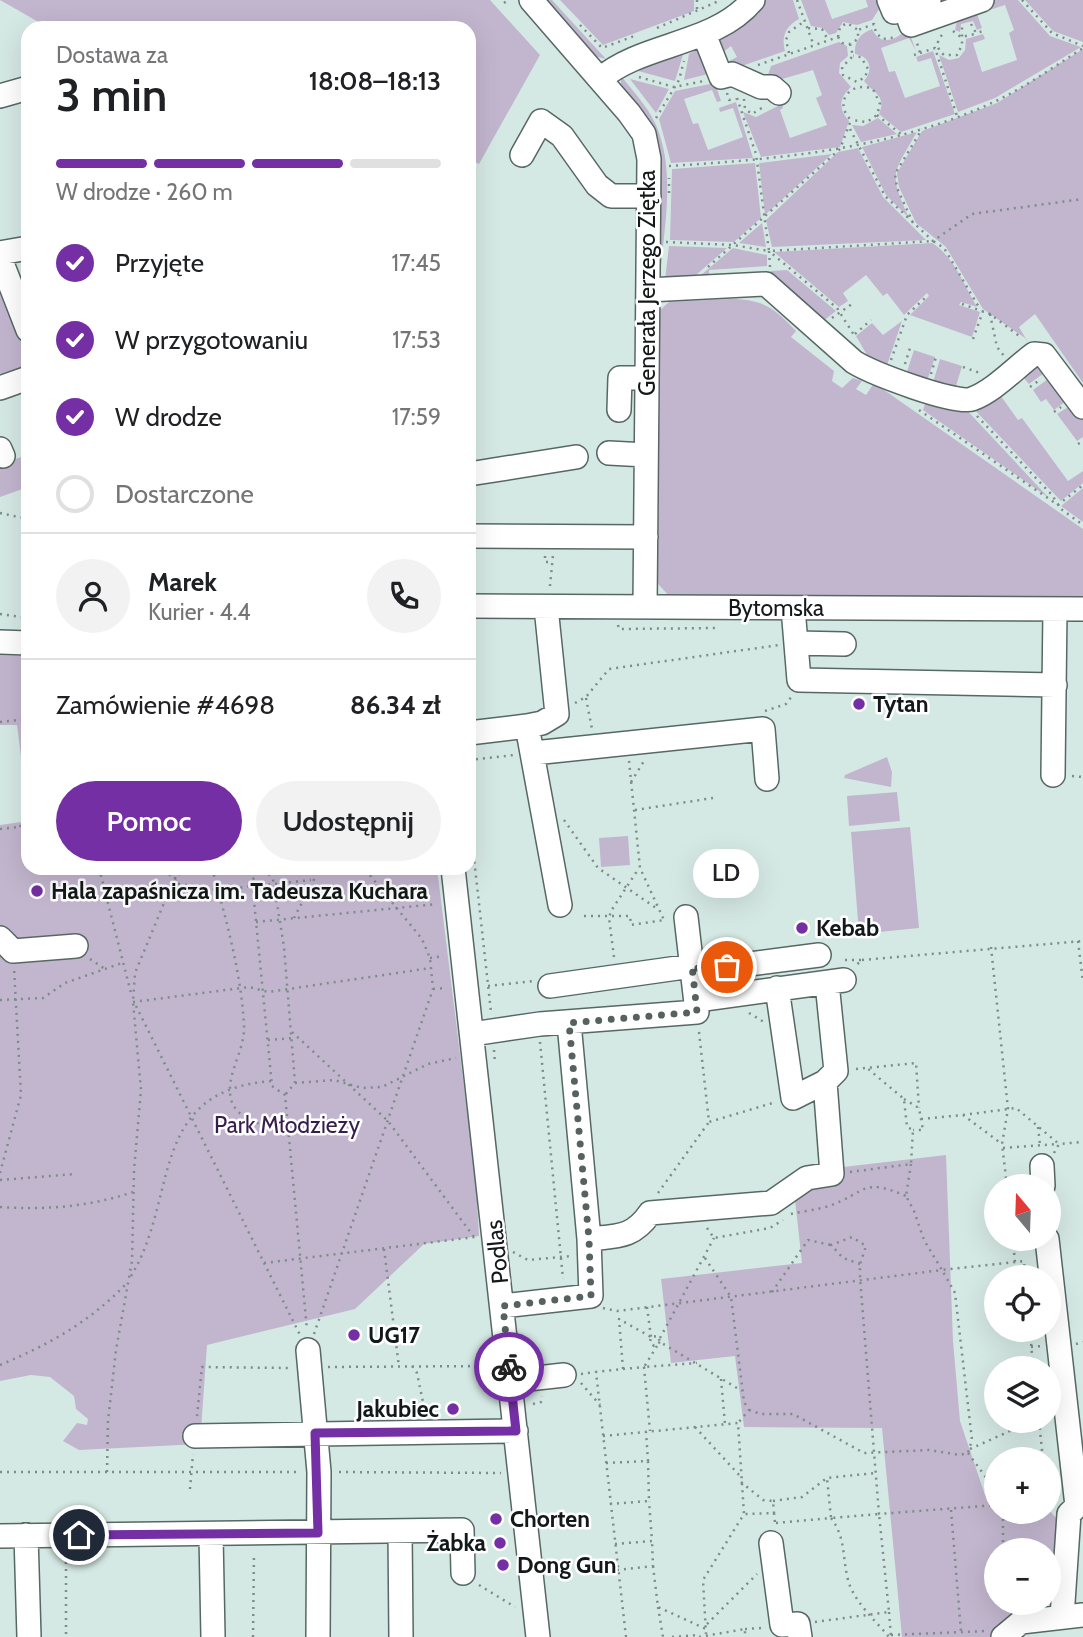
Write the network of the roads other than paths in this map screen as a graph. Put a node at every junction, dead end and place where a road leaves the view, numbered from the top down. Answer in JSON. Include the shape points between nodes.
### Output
{"nodes":[{"id":1,"x":531,"y":0,"type":"edge"},
{"id":2,"x":753,"y":0,"type":"edge"},
{"id":3,"x":929,"y":0,"type":"edge"},
{"id":4,"x":982,"y":0,"type":"edge"},
{"id":5,"x":906,"y":19,"type":"edge"},
{"id":6,"x":704,"y":34,"type":"junction"},
{"id":7,"x":600,"y":79,"type":"junction"},
{"id":8,"x":21,"y":90,"type":"edge"},
{"id":9,"x":0,"y":96,"type":"edge"},
{"id":10,"x":772,"y":100,"type":"road end"},
{"id":11,"x":522,"y":155,"type":"dead end"},
{"id":12,"x":659,"y":197,"type":"junction"},
{"id":13,"x":21,"y":250,"type":"edge"},
{"id":14,"x":0,"y":255,"type":"edge"},
{"id":15,"x":648,"y":290,"type":"junction"},
{"id":16,"x":21,"y":311,"type":"edge"},
{"id":17,"x":647,"y":378,"type":"junction"},
{"id":18,"x":21,"y":380,"type":"edge"},
{"id":19,"x":0,"y":388,"type":"edge"},
{"id":20,"x":1083,"y":407,"type":"edge"},
{"id":21,"x":619,"y":410,"type":"dead end"},
{"id":22,"x":610,"y":453,"type":"dead end"},
{"id":23,"x":646,"y":455,"type":"junction"},
{"id":24,"x":576,"y":457,"type":"dead end"},
{"id":25,"x":476,"y":473,"type":"edge"},
{"id":26,"x":476,"y":536,"type":"edge"},
{"id":27,"x":646,"y":537,"type":"junction"},
{"id":28,"x":548,"y":598,"type":"junction"},
{"id":29,"x":476,"y":605,"type":"edge"},
{"id":30,"x":646,"y":607,"type":"junction"},
{"id":31,"x":793,"y":608,"type":"junction"},
{"id":32,"x":1055,"y":609,"type":"junction"},
{"id":33,"x":1083,"y":609,"type":"edge"},
{"id":34,"x":0,"y":642,"type":"edge"},
{"id":35,"x":21,"y":643,"type":"edge"},
{"id":36,"x":796,"y":643,"type":"junction"},
{"id":37,"x":844,"y":643,"type":"dead end"},
{"id":38,"x":1055,"y":685,"type":"junction"},
{"id":39,"x":557,"y":713,"type":"junction"},
{"id":40,"x":527,"y":726,"type":"junction"},
{"id":41,"x":476,"y":732,"type":"edge"},
{"id":42,"x":564,"y":751,"type":"junction"},
{"id":43,"x":534,"y":753,"type":"junction"},
{"id":44,"x":1053,"y":775,"type":"dead end"},
{"id":45,"x":767,"y":779,"type":"dead end"},
{"id":46,"x":454,"y":875,"type":"edge"},
{"id":47,"x":560,"y":905,"type":"dead end"},
{"id":48,"x":686,"y":917,"type":"road end"},
{"id":49,"x":7,"y":944,"type":"edge"},
{"id":50,"x":82,"y":952,"type":"road end"},
{"id":51,"x":819,"y":955,"type":"dead end"},
{"id":52,"x":692,"y":966,"type":"junction"},
{"id":53,"x":550,"y":986,"type":"road end"},
{"id":54,"x":777,"y":988,"type":"junction"},
{"id":55,"x":705,"y":1002,"type":"junction"},
{"id":56,"x":569,"y":1023,"type":"junction"},
{"id":57,"x":472,"y":1034,"type":"junction"},
{"id":58,"x":831,"y":1076,"type":"junction"},
{"id":59,"x":589,"y":1246,"type":"junction"},
{"id":60,"x":1048,"y":1251,"type":"edge"},
{"id":61,"x":503,"y":1306,"type":"junction"},
{"id":62,"x":308,"y":1350,"type":"road end"},
{"id":63,"x":568,"y":1375,"type":"road end"},
{"id":64,"x":510,"y":1381,"type":"junction"},
{"id":65,"x":516,"y":1431,"type":"junction"},
{"id":66,"x":315,"y":1433,"type":"junction"},
{"id":67,"x":195,"y":1436,"type":"dead end"},
{"id":68,"x":1080,"y":1506,"type":"edge"},
{"id":69,"x":400,"y":1531,"type":"junction"},
{"id":70,"x":318,"y":1533,"type":"junction"},
{"id":71,"x":773,"y":1534,"type":"road end"},
{"id":72,"x":26,"y":1535,"type":"junction"},
{"id":73,"x":211,"y":1535,"type":"junction"},
{"id":74,"x":0,"y":1536,"type":"edge"},
{"id":75,"x":463,"y":1573,"type":"road end"},
{"id":76,"x":1072,"y":1616,"type":"edge"},
{"id":77,"x":538,"y":1630,"type":"edge"},
{"id":78,"x":799,"y":1631,"type":"edge"},
{"id":79,"x":29,"y":1637,"type":"edge"},
{"id":80,"x":213,"y":1637,"type":"edge"},
{"id":81,"x":318,"y":1637,"type":"edge"},
{"id":82,"x":401,"y":1637,"type":"edge"},
{"id":83,"x":1003,"y":1637,"type":"edge"}],
"edges":[{"from":1,"to":7,"type":"street","name":"Generała Jerzego Ziętka"},
{"from":2,"to":6,"type":"street"},
{"from":3,"to":5,"type":"street"},
{"from":4,"to":5,"type":"street"},
{"from":6,"to":7,"type":"street","via":[[617,65]]},
{"from":6,"to":10,"type":"street","via":[[726,75],[772,87]]},
{"from":7,"to":12,"type":"street","name":"Generała Jerzego Ziętka","via":[[644,134]]},
{"from":8,"to":9,"type":"street"},
{"from":11,"to":12,"type":"street","via":[[541,121],[562,136],[597,185],[611,196]]},
{"from":12,"to":15,"type":"street","name":"Generała Jerzego Ziętka"},
{"from":13,"to":14,"type":"street"},
{"from":14,"to":16,"type":"street"},
{"from":15,"to":17,"type":"street","name":"Generała Jerzego Ziętka"},
{"from":15,"to":20,"type":"street","via":[[766,284],[817,330],[850,343],[854,362],[963,401],[982,394],[1034,354],[1044,355]]},
{"from":17,"to":21,"type":"street","via":[[620,378]]},
{"from":17,"to":23,"type":"street","name":"Generała Jerzego Ziętka"},
{"from":18,"to":19,"type":"street"},
{"from":22,"to":23,"type":"street"},
{"from":23,"to":27,"type":"street","name":"Generała Jerzego Ziętka"},
{"from":24,"to":25,"type":"street"},
{"from":26,"to":27,"type":"street"},
{"from":27,"to":30,"type":"street","name":"Generała Jerzego Ziętka"},
{"from":28,"to":29,"type":"street","name":"Bytomska"},
{"from":28,"to":30,"type":"street","name":"Bytomska"},
{"from":28,"to":39,"type":"street"},
{"from":30,"to":31,"type":"street","name":"Bytomska"},
{"from":31,"to":32,"type":"street","name":"Bytomska"},
{"from":31,"to":36,"type":"street"},
{"from":32,"to":33,"type":"street","name":"Bytomska"},
{"from":32,"to":38,"type":"street"},
{"from":34,"to":35,"type":"street"},
{"from":36,"to":37,"type":"street"},
{"from":36,"to":38,"type":"street","via":[[799,680]]},
{"from":38,"to":44,"type":"street"},
{"from":39,"to":40,"type":"street"},
{"from":39,"to":42,"type":"street"},
{"from":40,"to":41,"type":"street"},
{"from":40,"to":43,"type":"street"},
{"from":42,"to":43,"type":"street"},
{"from":42,"to":45,"type":"street","via":[[763,729]]},
{"from":43,"to":47,"type":"street"},
{"from":46,"to":57,"type":"street","name":"Podlas"},
{"from":48,"to":52,"type":"street"},
{"from":49,"to":50,"type":"street"},
{"from":51,"to":52,"type":"street","via":[[703,970]]},
{"from":52,"to":53,"type":"street"},
{"from":52,"to":55,"type":"street"},
{"from":54,"to":55,"type":"street"},
{"from":54,"to":58,"type":"street","via":[[836,982]]},
{"from":54,"to":58,"type":"street","via":[[793,1098]]},
{"from":55,"to":56,"type":"street"},
{"from":56,"to":57,"type":"street"},
{"from":56,"to":59,"type":"street"},
{"from":57,"to":61,"type":"street","name":"Podlas"},
{"from":58,"to":59,"type":"street","via":[[832,1174],[807,1178],[771,1203],[650,1213],[640,1228]]},
{"from":59,"to":61,"type":"street","via":[[591,1296]]},
{"from":60,"to":68,"type":"street"},
{"from":61,"to":64,"type":"street","name":"Podlas"},
{"from":62,"to":66,"type":"street"},
{"from":63,"to":64,"type":"street"},
{"from":64,"to":65,"type":"street","name":"Podlas"},
{"from":65,"to":66,"type":"street"},
{"from":65,"to":77,"type":"street","name":"Podlas"},
{"from":66,"to":67,"type":"street"},
{"from":66,"to":70,"type":"street"},
{"from":68,"to":76,"type":"street","via":[[1069,1514]]},
{"from":69,"to":70,"type":"street"},
{"from":69,"to":75,"type":"street","via":[[462,1530]]},
{"from":69,"to":82,"type":"street"},
{"from":70,"to":73,"type":"street"},
{"from":70,"to":81,"type":"street"},
{"from":71,"to":78,"type":"street","via":[[782,1625]]},
{"from":72,"to":73,"type":"street"},
{"from":72,"to":74,"type":"street"},
{"from":72,"to":79,"type":"street"},
{"from":73,"to":80,"type":"street"},
{"from":76,"to":83,"type":"street","via":[[1021,1622]]}]}
